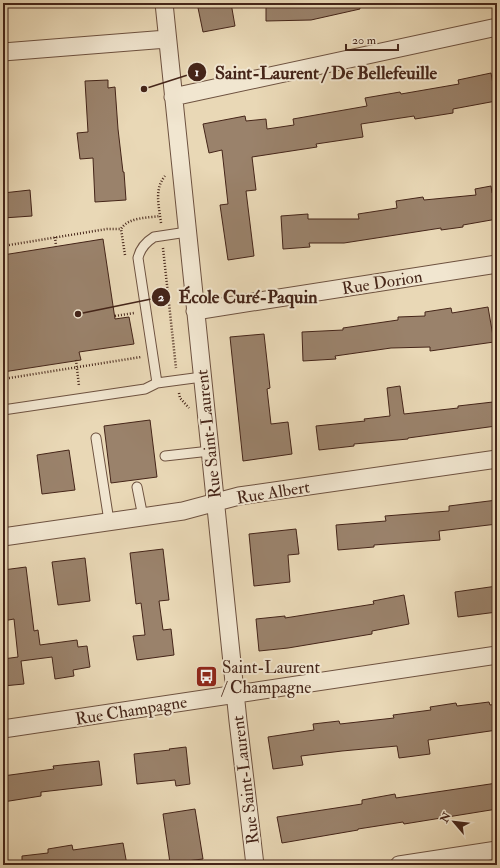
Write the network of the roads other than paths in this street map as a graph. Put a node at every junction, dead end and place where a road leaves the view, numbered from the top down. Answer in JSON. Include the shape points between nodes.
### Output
{"nodes":[{"id":1,"x":164,"y":3,"type":"edge"},
{"id":2,"x":497,"y":27,"type":"edge"},
{"id":3,"x":167,"y":39,"type":"junction"},
{"id":4,"x":3,"y":52,"type":"edge"},
{"id":5,"x":174,"y":97,"type":"junction"},
{"id":6,"x":187,"y":232,"type":"junction"},
{"id":7,"x":497,"y":264,"type":"edge"},
{"id":8,"x":196,"y":311,"type":"junction"},
{"id":9,"x":202,"y":376,"type":"junction"},
{"id":10,"x":157,"y":383,"type":"junction"},
{"id":11,"x":3,"y":410,"type":"edge"},
{"id":12,"x":96,"y":438,"type":"dead end"},
{"id":13,"x":210,"y":451,"type":"junction"},
{"id":14,"x":165,"y":456,"type":"dead end"},
{"id":15,"x":497,"y":459,"type":"edge"},
{"id":16,"x":138,"y":487,"type":"dead end"},
{"id":17,"x":215,"y":502,"type":"junction"},
{"id":18,"x":142,"y":517,"type":"junction"},
{"id":19,"x":109,"y":522,"type":"junction"},
{"id":20,"x":3,"y":537,"type":"edge"},
{"id":21,"x":497,"y":655,"type":"edge"},
{"id":22,"x":235,"y":694,"type":"junction"},
{"id":23,"x":3,"y":729,"type":"edge"},
{"id":24,"x":497,"y":850,"type":"edge"},
{"id":25,"x":255,"y":865,"type":"edge"},
{"id":26,"x":399,"y":865,"type":"edge"}],
"edges":[{"from":1,"to":3,"type":"street","name":"Rue Saint-Laurent"},
{"from":2,"to":5,"type":"street"},
{"from":3,"to":4,"type":"street"},
{"from":3,"to":5,"type":"street","name":"Rue Saint-Laurent"},
{"from":5,"to":6,"type":"street","name":"Rue Saint-Laurent"},
{"from":6,"to":8,"type":"street","name":"Rue Saint-Laurent"},
{"from":6,"to":10,"type":"lane","via":[[150,239],[138,258]]},
{"from":7,"to":8,"type":"street","name":"Rue Dorion"},
{"from":8,"to":9,"type":"street","name":"Rue Saint-Laurent"},
{"from":9,"to":10,"type":"lane"},
{"from":9,"to":13,"type":"street","name":"Rue Saint-Laurent"},
{"from":10,"to":11,"type":"lane","via":[[145,388]]},
{"from":12,"to":19,"type":"lane"},
{"from":13,"to":14,"type":"lane"},
{"from":13,"to":17,"type":"street","name":"Rue Saint-Laurent"},
{"from":15,"to":17,"type":"street","name":"Rue Albert","via":[[239,496]]},
{"from":16,"to":18,"type":"lane"},
{"from":17,"to":18,"type":"street","name":"Rue Albert","via":[[183,511]]},
{"from":17,"to":22,"type":"street","name":"Rue Saint-Laurent"},
{"from":18,"to":19,"type":"street","name":"Rue Albert"},
{"from":19,"to":20,"type":"street","name":"Rue Albert"},
{"from":21,"to":22,"type":"street","name":"Rue Champagne"},
{"from":22,"to":23,"type":"street","name":"Rue Champagne"},
{"from":22,"to":25,"type":"street","name":"Rue Saint-Laurent"},
{"from":24,"to":26,"type":"street"}]}
